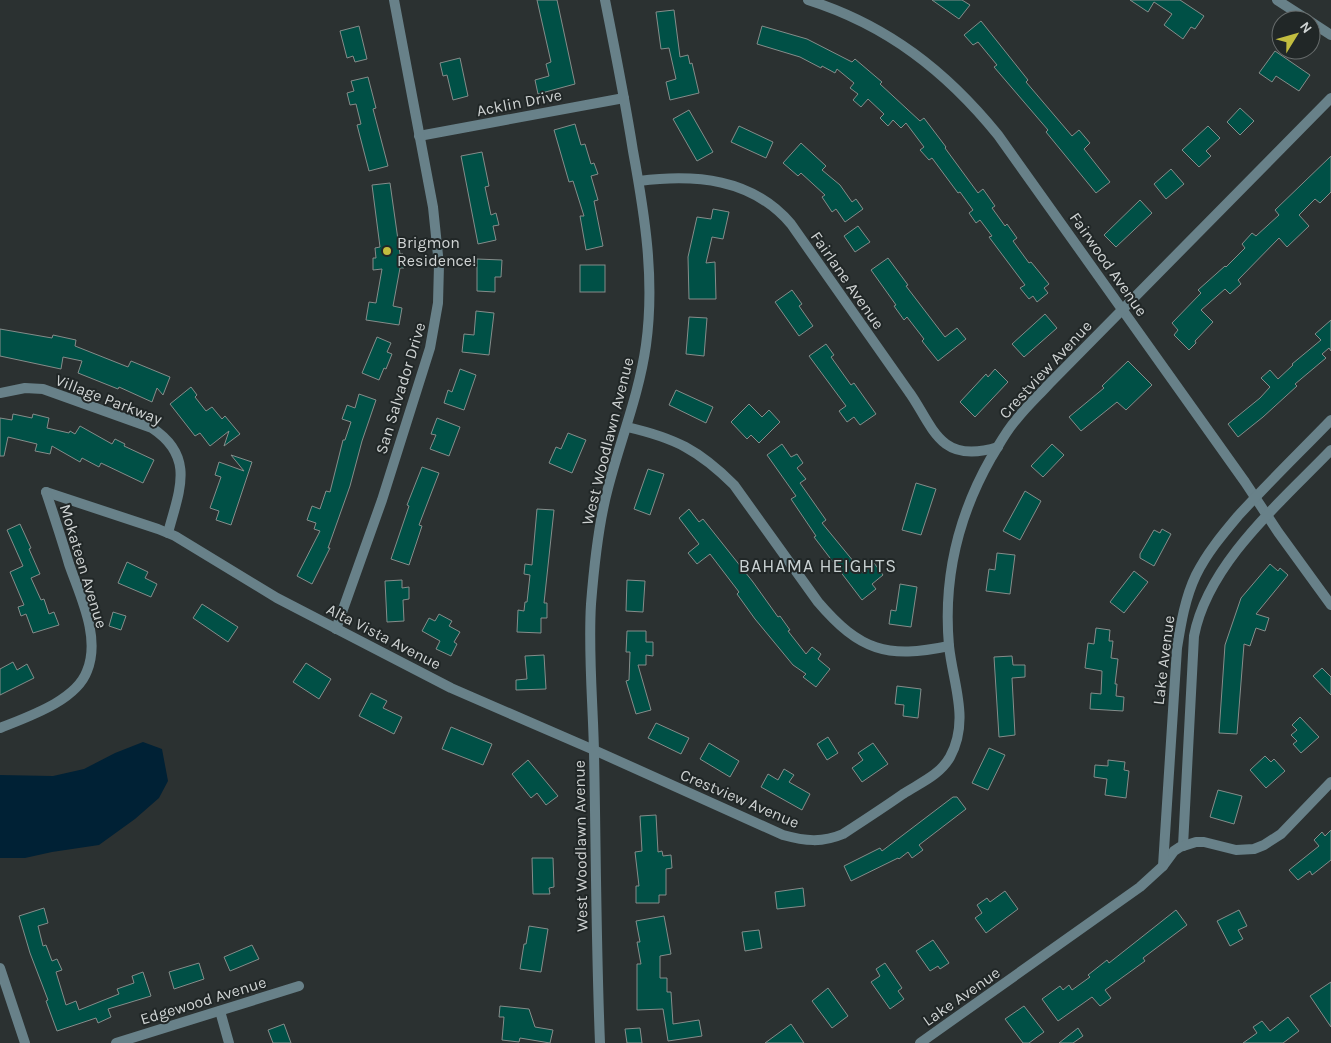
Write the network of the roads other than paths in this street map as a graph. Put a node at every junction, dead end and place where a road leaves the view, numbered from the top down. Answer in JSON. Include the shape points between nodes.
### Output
{"nodes":[{"id":1,"x":394,"y":0,"type":"edge"},
{"id":2,"x":605,"y":0,"type":"edge"},
{"id":3,"x":808,"y":0,"type":"edge"},
{"id":4,"x":1277,"y":0,"type":"edge"},
{"id":5,"x":1293,"y":10,"type":"edge"},
{"id":6,"x":624,"y":98,"type":"junction"},
{"id":7,"x":1331,"y":98,"type":"edge"},
{"id":8,"x":419,"y":136,"type":"junction"},
{"id":9,"x":639,"y":181,"type":"junction"},
{"id":10,"x":1122,"y":309,"type":"junction"},
{"id":11,"x":0,"y":393,"type":"edge"},
{"id":12,"x":1331,"y":420,"type":"edge"},
{"id":13,"x":627,"y":427,"type":"junction"},
{"id":14,"x":998,"y":447,"type":"junction"},
{"id":15,"x":1331,"y":450,"type":"edge"},
{"id":16,"x":1255,"y":498,"type":"junction"},
{"id":17,"x":1267,"y":516,"type":"junction"},
{"id":18,"x":168,"y":533,"type":"junction"},
{"id":19,"x":1331,"y":605,"type":"edge"},
{"id":20,"x":336,"y":628,"type":"junction"},
{"id":21,"x":949,"y":646,"type":"junction"},
{"id":22,"x":0,"y":728,"type":"edge"},
{"id":23,"x":594,"y":750,"type":"junction"},
{"id":24,"x":1331,"y":782,"type":"edge"},
{"id":25,"x":1183,"y":846,"type":"junction"},
{"id":26,"x":1163,"y":866,"type":"junction"},
{"id":27,"x":0,"y":968,"type":"edge"},
{"id":28,"x":299,"y":986,"type":"dead end"},
{"id":29,"x":220,"y":1011,"type":"junction"},
{"id":30,"x":25,"y":1043,"type":"edge"},
{"id":31,"x":116,"y":1043,"type":"edge"},
{"id":32,"x":229,"y":1043,"type":"edge"},
{"id":33,"x":600,"y":1043,"type":"edge"},
{"id":34,"x":920,"y":1043,"type":"edge"}],
"edges":[{"from":1,"to":8,"type":"street","name":"San Salvador Drive"},
{"from":2,"to":6,"type":"street","name":"West Woodlawn Avenue"},
{"from":3,"to":10,"type":"street","name":"Fairwood Avenue","via":[[883,32],[927,62],[965,96],[998,135]]},
{"from":4,"to":5,"type":"street"},
{"from":6,"to":8,"type":"street","name":"Acklin Drive"},
{"from":6,"to":9,"type":"street","name":"West Woodlawn Avenue"},
{"from":7,"to":10,"type":"street","name":"Crestview Avenue"},
{"from":8,"to":20,"type":"street","name":"San Salvador Drive","via":[[437,236],[440,281],[436,324],[382,500]]},
{"from":9,"to":13,"type":"street","name":"West Woodlawn Avenue","via":[[650,294],[646,348]]},
{"from":9,"to":14,"type":"street","name":"Fairlane Avenue","via":[[694,179],[733,185],[772,205],[796,232],[938,437],[948,446],[968,451]]},
{"from":10,"to":14,"type":"street","name":"Crestview Avenue","via":[[1015,421]]},
{"from":10,"to":16,"type":"street","name":"Fairwood Avenue"},
{"from":11,"to":18,"type":"street","name":"Village Parkway","via":[[25,388],[43,389],[152,428],[163,435],[174,449],[182,475]]},
{"from":12,"to":16,"type":"street","name":"Lake Avenue"},
{"from":13,"to":21,"type":"street","via":[[679,442],[722,472],[818,602],[856,638],[894,652],[921,652]]},
{"from":13,"to":23,"type":"street","name":"West Woodlawn Avenue","via":[[607,492],[594,573],[590,639]]},
{"from":14,"to":21,"type":"street","name":"Crestview Avenue","via":[[975,489],[956,540],[948,592]]},
{"from":15,"to":17,"type":"street","name":"Lake Avenue"},
{"from":16,"to":17,"type":"street","name":"Fairwood Avenue"},
{"from":16,"to":26,"type":"street","name":"Lake Avenue","via":[[1204,559],[1184,609],[1176,648]]},
{"from":17,"to":19,"type":"street","name":"Fairwood Avenue"},
{"from":17,"to":25,"type":"street","name":"Lake Avenue","via":[[1226,564],[1196,626]]},
{"from":18,"to":20,"type":"street","name":"Alta Vista Avenue","via":[[277,598]]},
{"from":18,"to":22,"type":"street","name":"Mokateen Avenue","via":[[46,492],[88,622],[90,661],[83,678],[58,702]]},
{"from":20,"to":23,"type":"street","name":"Alta Vista Avenue","via":[[451,688]]},
{"from":21,"to":23,"type":"street","name":"Crestview Avenue","via":[[960,702],[954,749],[931,777],[834,838],[804,841],[783,835]]},
{"from":23,"to":33,"type":"street","name":"West Woodlawn Avenue"},
{"from":24,"to":25,"type":"street","via":[[1281,834],[1264,845],[1243,850],[1204,842]]},
{"from":25,"to":26,"type":"street","name":"Lake Avenue","via":[[1174,851]]},
{"from":26,"to":34,"type":"street","name":"Lake Avenue","via":[[1140,887]]},
{"from":27,"to":30,"type":"street"},
{"from":28,"to":29,"type":"street","name":"Edgewood Avenue"},
{"from":29,"to":31,"type":"street","name":"Edgewood Avenue"},
{"from":29,"to":32,"type":"street"}]}
